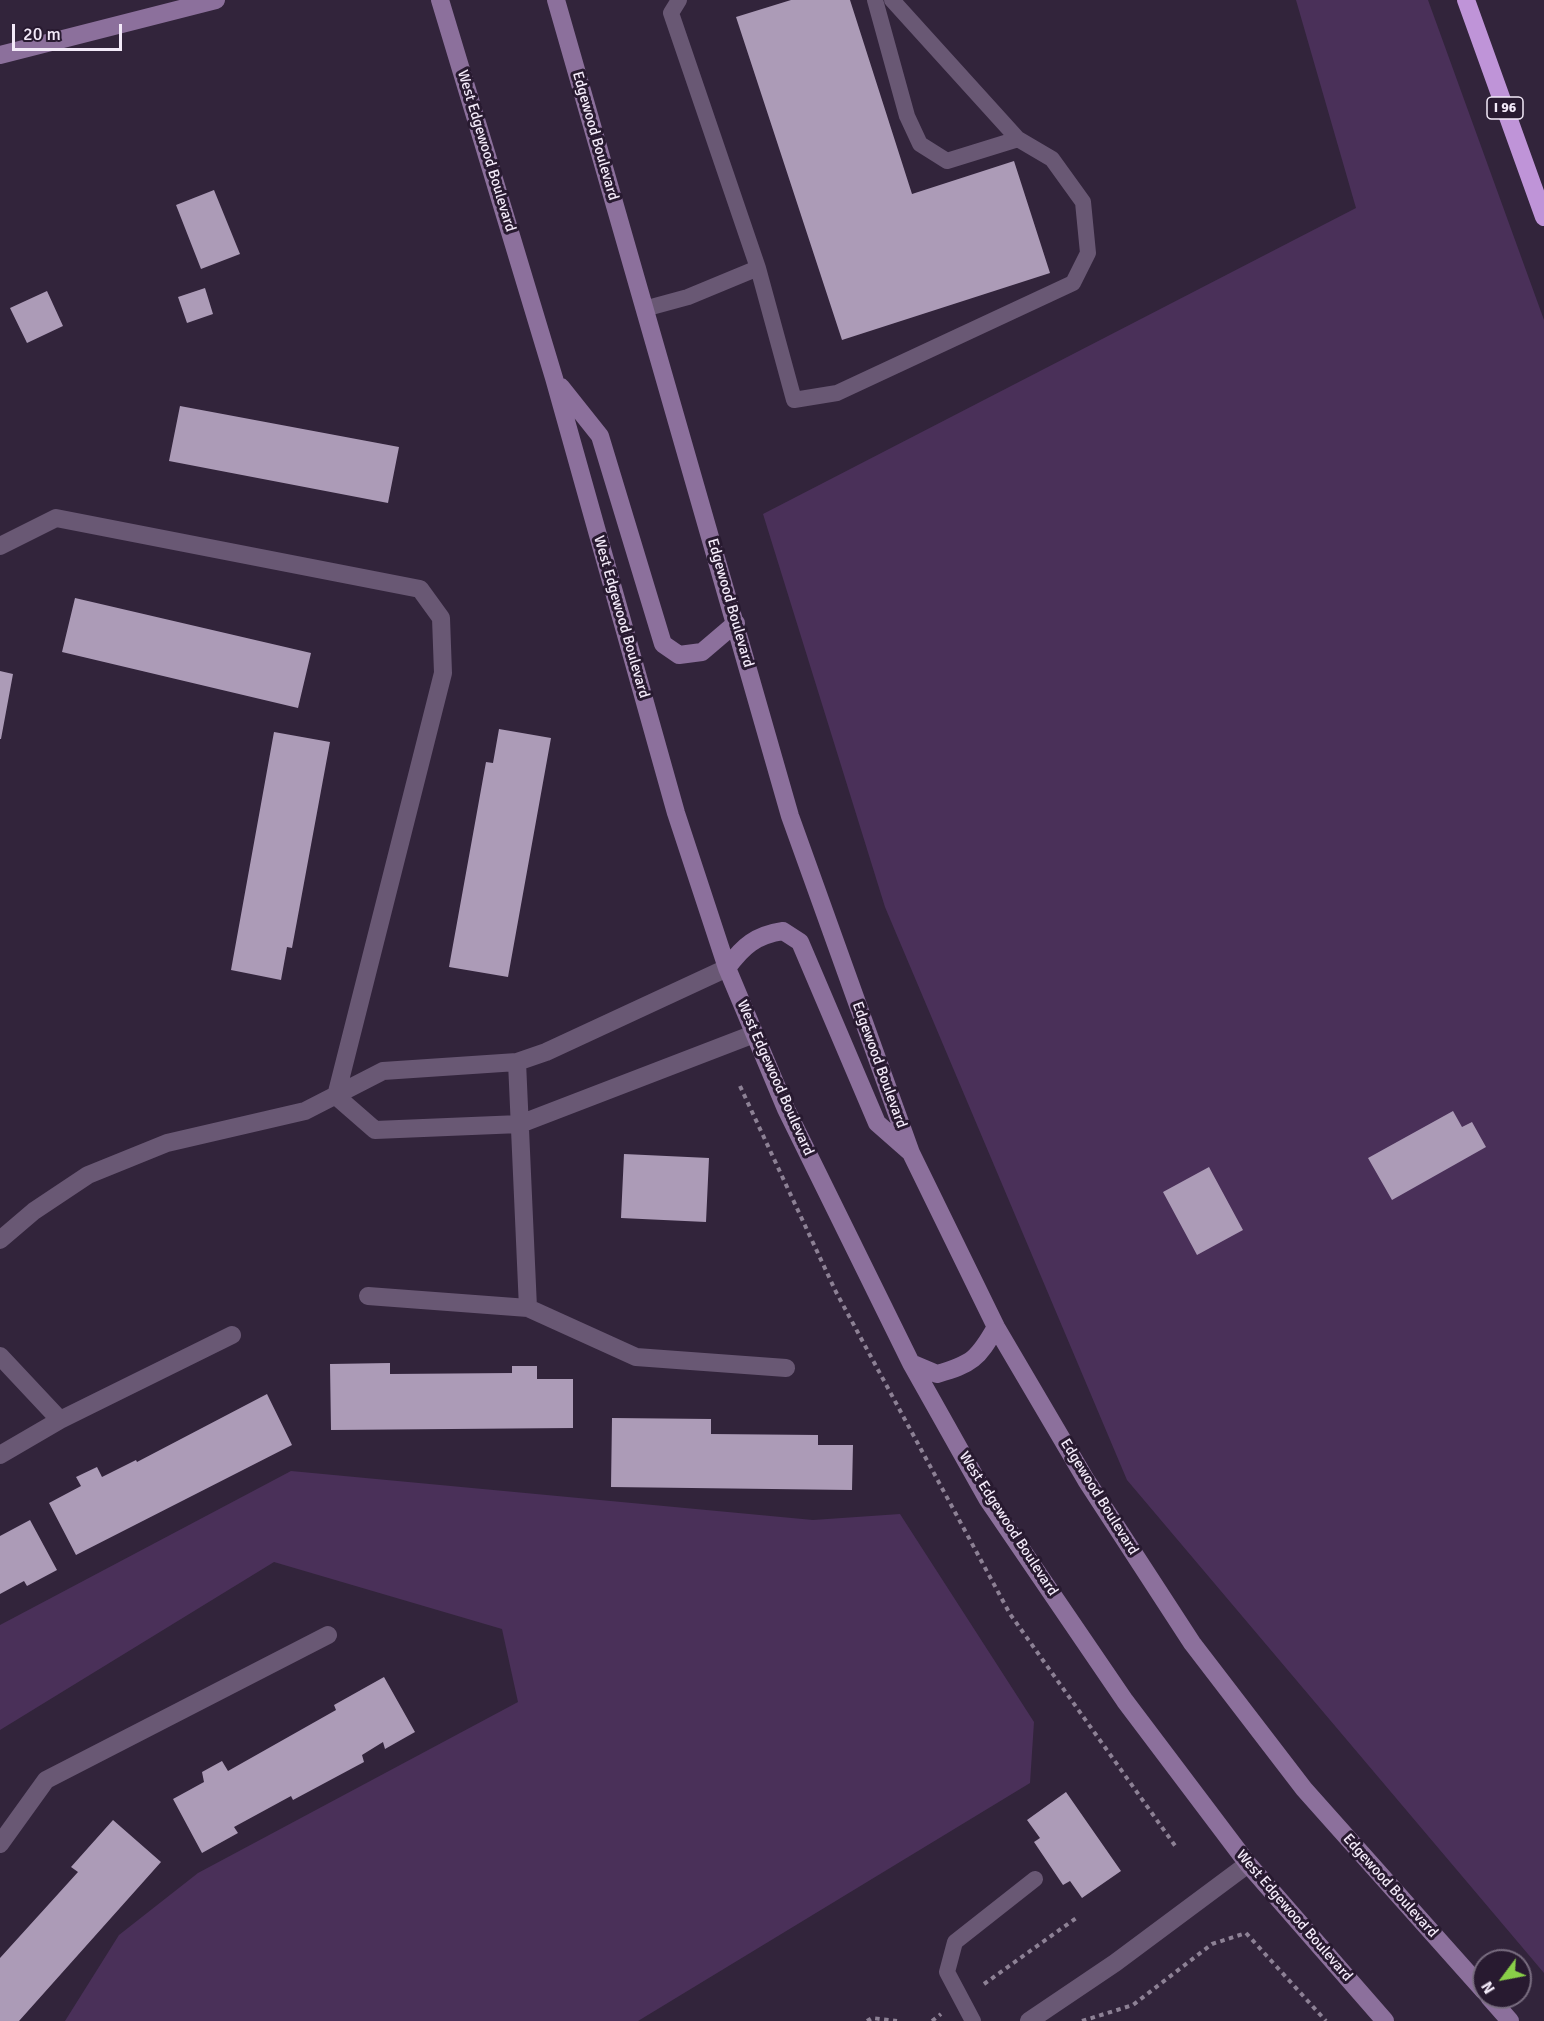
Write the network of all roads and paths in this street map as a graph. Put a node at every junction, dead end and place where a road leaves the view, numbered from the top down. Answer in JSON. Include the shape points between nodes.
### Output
{"nodes":[{"id":1,"x":216,"y":0,"type":"edge"},
{"id":2,"x":440,"y":0,"type":"edge"},
{"id":3,"x":556,"y":0,"type":"edge"},
{"id":4,"x":679,"y":0,"type":"edge"},
{"id":5,"x":875,"y":0,"type":"edge"},
{"id":6,"x":892,"y":0,"type":"edge"},
{"id":7,"x":1466,"y":0,"type":"edge"},
{"id":8,"x":0,"y":55,"type":"edge"},
{"id":9,"x":1018,"y":139,"type":"junction"},
{"id":10,"x":1544,"y":217,"type":"edge"},
{"id":11,"x":758,"y":268,"type":"junction"},
{"id":12,"x":645,"y":309,"type":"junction"},
{"id":13,"x":554,"y":378,"type":"junction"},
{"id":14,"x":0,"y":546,"type":"edge"},
{"id":15,"x":736,"y":623,"type":"junction"},
{"id":16,"x":727,"y":968,"type":"junction"},
{"id":17,"x":754,"y":1035,"type":"junction"},
{"id":18,"x":518,"y":1062,"type":"junction"},
{"id":19,"x":336,"y":1096,"type":"junction"},
{"id":20,"x":520,"y":1124,"type":"junction"},
{"id":21,"x":911,"y":1154,"type":"junction"},
{"id":22,"x":0,"y":1240,"type":"edge"},
{"id":23,"x":368,"y":1296,"type":"dead end"},
{"id":24,"x":528,"y":1308,"type":"junction"},
{"id":25,"x":996,"y":1327,"type":"junction"},
{"id":26,"x":232,"y":1335,"type":"dead end"},
{"id":27,"x":0,"y":1356,"type":"edge"},
{"id":28,"x":910,"y":1363,"type":"junction"},
{"id":29,"x":786,"y":1368,"type":"dead end"},
{"id":30,"x":60,"y":1420,"type":"junction"},
{"id":31,"x":0,"y":1455,"type":"edge"},
{"id":32,"x":328,"y":1635,"type":"dead end"},
{"id":33,"x":0,"y":1844,"type":"edge"},
{"id":34,"x":1248,"y":1864,"type":"junction"},
{"id":35,"x":1035,"y":1879,"type":"dead end"},
{"id":36,"x":1079,"y":1916,"type":"dead end"},
{"id":37,"x":1472,"y":1978,"type":"edge"},
{"id":38,"x":962,"y":2000,"type":"junction"},
{"id":39,"x":1500,"y":2009,"type":"edge"},
{"id":40,"x":867,"y":2021,"type":"edge"},
{"id":41,"x":897,"y":2021,"type":"edge"},
{"id":42,"x":932,"y":2021,"type":"edge"},
{"id":43,"x":973,"y":2021,"type":"edge"},
{"id":44,"x":1029,"y":2021,"type":"edge"},
{"id":45,"x":1082,"y":2021,"type":"edge"},
{"id":46,"x":1326,"y":2021,"type":"edge"},
{"id":47,"x":1385,"y":2021,"type":"edge"},
{"id":48,"x":1510,"y":2021,"type":"edge"}],
"edges":[{"from":1,"to":8,"type":"street"},
{"from":2,"to":13,"type":"street","name":"West Edgewood Boulevard"},
{"from":3,"to":12,"type":"street","name":"Edgewood Boulevard"},
{"from":4,"to":11,"type":"lane","via":[[671,14]]},
{"from":5,"to":9,"type":"lane","via":[[908,116],[920,144],[947,161]]},
{"from":6,"to":9,"type":"lane"},
{"from":7,"to":10,"type":"highway","number":"I 96"},
{"from":9,"to":11,"type":"lane","via":[[1052,159],[1083,202],[1088,253],[1072,283],[837,393],[795,400]]},
{"from":11,"to":12,"type":"lane","via":[[687,297]]},
{"from":12,"to":15,"type":"street","name":"Edgewood Boulevard"},
{"from":13,"to":15,"type":"street","via":[[600,436],[663,644],[679,655],[702,652]]},
{"from":13,"to":16,"type":"street","name":"West Edgewood Boulevard","via":[[676,813]]},
{"from":14,"to":19,"type":"street","via":[[56,518],[420,589],[441,618],[443,673]]},
{"from":15,"to":21,"type":"street","name":"Edgewood Boulevard","via":[[790,816]]},
{"from":16,"to":17,"type":"street","name":"West Edgewood Boulevard"},
{"from":16,"to":18,"type":"street"},
{"from":16,"to":21,"type":"street","via":[[763,934],[783,931],[800,942],[877,1123]]},
{"from":17,"to":20,"type":"street"},
{"from":17,"to":28,"type":"street","name":"West Edgewood Boulevard"},
{"from":18,"to":19,"type":"street","via":[[383,1071]]},
{"from":18,"to":20,"type":"street"},
{"from":19,"to":20,"type":"street","via":[[375,1130]]},
{"from":19,"to":22,"type":"street","via":[[305,1111],[167,1143],[88,1175],[34,1211]]},
{"from":20,"to":24,"type":"street"},
{"from":21,"to":25,"type":"street","name":"Edgewood Boulevard"},
{"from":23,"to":24,"type":"street"},
{"from":24,"to":29,"type":"street","via":[[636,1357]]},
{"from":25,"to":28,"type":"street","via":[[983,1350],[964,1366],[937,1374]]},
{"from":25,"to":37,"type":"street","name":"Edgewood Boulevard","via":[[1086,1480],[1192,1643],[1304,1789]]},
{"from":26,"to":30,"type":"street"},
{"from":27,"to":30,"type":"street"},
{"from":28,"to":34,"type":"street","name":"West Edgewood Boulevard","via":[[995,1509],[1125,1701]]},
{"from":30,"to":31,"type":"street"},
{"from":32,"to":33,"type":"street","via":[[46,1780]]},
{"from":34,"to":44,"type":"street"},
{"from":34,"to":47,"type":"street","name":"West Edgewood Boulevard"},
{"from":35,"to":38,"type":"lane","via":[[955,1942],[947,1972]]},
{"from":36,"to":38,"type":"path"},
{"from":38,"to":42,"type":"path"},
{"from":38,"to":43,"type":"lane"},
{"from":39,"to":48,"type":"street"},
{"from":40,"to":41,"type":"path"},
{"from":45,"to":46,"type":"path","via":[[1133,2005],[1212,1944],[1246,1933]]}]}
